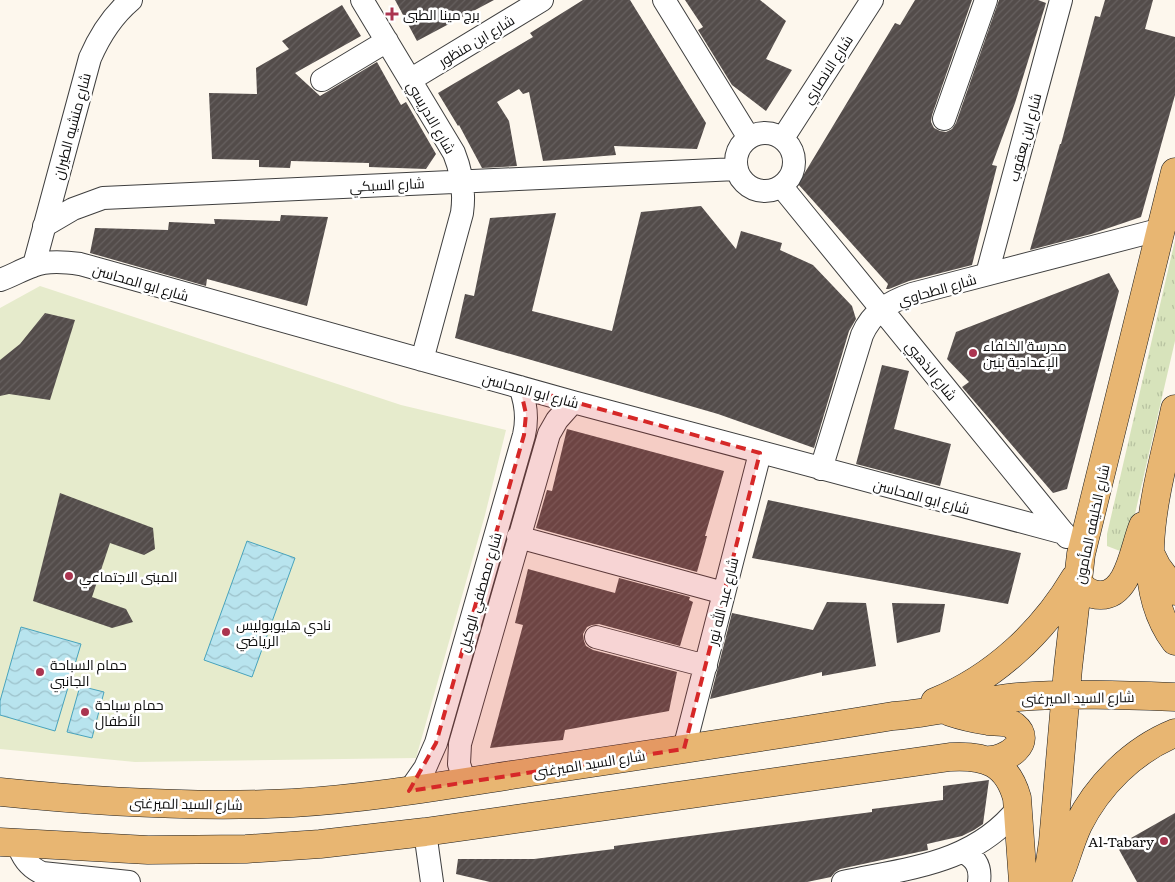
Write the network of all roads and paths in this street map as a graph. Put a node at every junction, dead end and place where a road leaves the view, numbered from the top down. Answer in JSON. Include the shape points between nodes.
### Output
{"nodes":[{"id":1,"x":132,"y":0,"type":"edge"},
{"id":2,"x":362,"y":0,"type":"edge"},
{"id":3,"x":542,"y":0,"type":"edge"},
{"id":4,"x":664,"y":0,"type":"edge"},
{"id":5,"x":872,"y":0,"type":"edge"},
{"id":6,"x":986,"y":0,"type":"edge"},
{"id":7,"x":1061,"y":0,"type":"edge"},
{"id":8,"x":387,"y":41,"type":"junction"},
{"id":9,"x":322,"y":80,"type":"dead end"},
{"id":10,"x":410,"y":80,"type":"junction"},
{"id":11,"x":944,"y":119,"type":"dead end"},
{"id":12,"x":750,"y":138,"type":"junction"},
{"id":13,"x":783,"y":138,"type":"junction"},
{"id":14,"x":736,"y":169,"type":"junction"},
{"id":15,"x":1175,"y":172,"type":"edge"},
{"id":16,"x":462,"y":181,"type":"junction"},
{"id":17,"x":782,"y":187,"type":"junction"},
{"id":18,"x":44,"y":226,"type":"junction"},
{"id":19,"x":1162,"y":229,"type":"junction"},
{"id":20,"x":34,"y":265,"type":"junction"},
{"id":21,"x":987,"y":274,"type":"junction"},
{"id":22,"x":0,"y":280,"type":"edge"},
{"id":23,"x":881,"y":308,"type":"junction"},
{"id":24,"x":422,"y":360,"type":"junction"},
{"id":25,"x":520,"y":387,"type":"junction"},
{"id":26,"x":574,"y":402,"type":"junction"},
{"id":27,"x":1175,"y":409,"type":"edge"},
{"id":28,"x":760,"y":452,"type":"junction"},
{"id":29,"x":821,"y":469,"type":"junction"},
{"id":30,"x":1156,"y":503,"type":"junction"},
{"id":31,"x":1064,"y":533,"type":"junction"},
{"id":32,"x":518,"y":537,"type":"junction"},
{"id":33,"x":1150,"y":553,"type":"junction"},
{"id":34,"x":1079,"y":569,"type":"junction"},
{"id":35,"x":1175,"y":591,"type":"edge"},
{"id":36,"x":724,"y":592,"type":"junction"},
{"id":37,"x":596,"y":637,"type":"dead end"},
{"id":38,"x":1175,"y":641,"type":"edge"},
{"id":39,"x":706,"y":666,"type":"junction"},
{"id":40,"x":1065,"y":694,"type":"junction"},
{"id":41,"x":1175,"y":697,"type":"edge"},
{"id":42,"x":945,"y":710,"type":"junction"},
{"id":43,"x":893,"y":716,"type":"junction"},
{"id":44,"x":1175,"y":733,"type":"edge"},
{"id":45,"x":684,"y":749,"type":"junction"},
{"id":46,"x":990,"y":760,"type":"junction"},
{"id":47,"x":465,"y":782,"type":"junction"},
{"id":48,"x":409,"y":791,"type":"junction"},
{"id":49,"x":0,"y":792,"type":"edge"},
{"id":50,"x":1018,"y":808,"type":"junction"},
{"id":51,"x":425,"y":832,"type":"junction"},
{"id":52,"x":9,"y":843,"type":"edge"},
{"id":53,"x":963,"y":852,"type":"junction"},
{"id":54,"x":51,"y":879,"type":"edge"},
{"id":55,"x":128,"y":882,"type":"edge"},
{"id":56,"x":432,"y":882,"type":"edge"},
{"id":57,"x":843,"y":882,"type":"edge"},
{"id":58,"x":979,"y":882,"type":"edge"},
{"id":59,"x":1023,"y":882,"type":"edge"},
{"id":60,"x":1047,"y":882,"type":"edge"},
{"id":61,"x":1057,"y":882,"type":"edge"}],
"edges":[{"from":1,"to":18,"type":"street","name":"شارع منشيه الطيران","via":[[103,31],[90,58]]},
{"from":2,"to":8,"type":"street","name":"شارع الادريسي"},
{"from":3,"to":10,"type":"street","name":"شارع ابن منظور"},
{"from":4,"to":12,"type":"street"},
{"from":5,"to":13,"type":"street","name":"شارع الانصاري"},
{"from":6,"to":11,"type":"street"},
{"from":7,"to":21,"type":"street","name":"شارع ابن يعقوب"},
{"from":8,"to":9,"type":"street"},
{"from":8,"to":10,"type":"street","name":"شارع الادريسي"},
{"from":10,"to":16,"type":"street","name":"شارع الادريسي","via":[[454,153]]},
{"from":12,"to":13,"type":"street","via":[[770,133]]},
{"from":12,"to":14,"type":"street","via":[[740,148]]},
{"from":13,"to":17,"type":"street","via":[[793,151],[795,167]]},
{"from":14,"to":16,"type":"street","name":"شارع السبكي"},
{"from":14,"to":17,"type":"street","via":[[751,188],[767,192]]},
{"from":15,"to":19,"type":"main road","name":"شارع الخليفه المأمون"},
{"from":16,"to":18,"type":"street","name":"شارع السبكي","via":[[103,198],[73,209]]},
{"from":16,"to":24,"type":"street","name":"شارع الادريسي","via":[[462,213]]},
{"from":17,"to":23,"type":"street","name":"شارع الذهبي"},
{"from":18,"to":20,"type":"street","name":"شارع منشيه الطيران"},
{"from":19,"to":21,"type":"street","name":"شارع الطحاوي"},
{"from":19,"to":34,"type":"main road","name":"شارع الخليفه المأمون"},
{"from":20,"to":22,"type":"street","name":"شارع ابو المحاسن"},
{"from":20,"to":24,"type":"street","name":"شارع ابو المحاسن","via":[[80,264]]},
{"from":21,"to":23,"type":"street","name":"شارع الطحاوي","via":[[912,294]]},
{"from":23,"to":29,"type":"street","name":"شارع الطحاوي","via":[[862,335]]},
{"from":23,"to":31,"type":"street","name":"شارع الذهبي"},
{"from":24,"to":25,"type":"street","name":"شارع ابو المحاسن"},
{"from":25,"to":26,"type":"street","name":"شارع ابو المحاسن"},
{"from":25,"to":48,"type":"street","name":"شارع مصطفي الوكيل","via":[[526,407],[524,434],[436,743],[425,768]]},
{"from":26,"to":28,"type":"street","name":"شارع ابو المحاسن"},
{"from":26,"to":32,"type":"street","name":"شارع مصطفي الوكيل","via":[[549,434]]},
{"from":27,"to":30,"type":"main road"},
{"from":28,"to":29,"type":"street","name":"شارع ابو المحاسن"},
{"from":28,"to":36,"type":"street","name":"شارع عبد الله نور"},
{"from":29,"to":31,"type":"street","name":"شارع ابو المحاسن"},
{"from":30,"to":33,"type":"main road"},
{"from":30,"to":34,"type":"main road","via":[[1142,528],[1121,586],[1110,593],[1098,595],[1086,591]]},
{"from":31,"to":34,"type":"street","name":"شارع الذهبي"},
{"from":32,"to":36,"type":"street"},
{"from":32,"to":47,"type":"street","name":"شارع مصطفي الوكيل","via":[[460,744],[459,764]]},
{"from":33,"to":35,"type":"main road"},
{"from":33,"to":38,"type":"main road","via":[[1155,604]]},
{"from":34,"to":40,"type":"main road","name":"شارع الخليفه المأمون"},
{"from":34,"to":43,"type":"main road","via":[[1052,613],[1000,664],[938,701]]},
{"from":36,"to":39,"type":"street","name":"شارع عبد الله نور"},
{"from":37,"to":39,"type":"street"},
{"from":39,"to":45,"type":"street","name":"شارع عبد الله نور"},
{"from":40,"to":41,"type":"main road","name":"شارع السيد الميرغنى"},
{"from":40,"to":42,"type":"main road","name":"شارع السيد الميرغنى","via":[[1000,699]]},
{"from":40,"to":60,"type":"main road","name":"شارع الخليفه المأمون"},
{"from":42,"to":43,"type":"main road","name":"شارع السيد الميرغنى"},
{"from":42,"to":46,"type":"main road","via":[[1010,724],[1018,730],[1020,740],[1016,749],[1002,759]]},
{"from":43,"to":45,"type":"main road","name":"شارع السيد الميرغنى"},
{"from":44,"to":61,"type":"main road","via":[[1132,758],[1101,789],[1078,826]]},
{"from":45,"to":47,"type":"main road","name":"شارع السيد الميرغنى"},
{"from":46,"to":50,"type":"main road","via":[[1011,780]]},
{"from":46,"to":51,"type":"main road","via":[[950,756]]},
{"from":47,"to":48,"type":"main road","name":"شارع السيد الميرغنى"},
{"from":48,"to":49,"type":"main road","name":"شارع السيد الميرغنى","via":[[314,801],[223,805],[59,798]]},
{"from":50,"to":53,"type":"street","via":[[993,834]]},
{"from":50,"to":59,"type":"main road"},
{"from":51,"to":52,"type":"main road","via":[[328,844],[232,849],[148,850]]},
{"from":51,"to":56,"type":"street"},
{"from":52,"to":54,"type":"street","via":[[32,868]]},
{"from":53,"to":57,"type":"street"},
{"from":53,"to":58,"type":"street","via":[[976,864],[980,872]]},
{"from":54,"to":55,"type":"street"}]}
